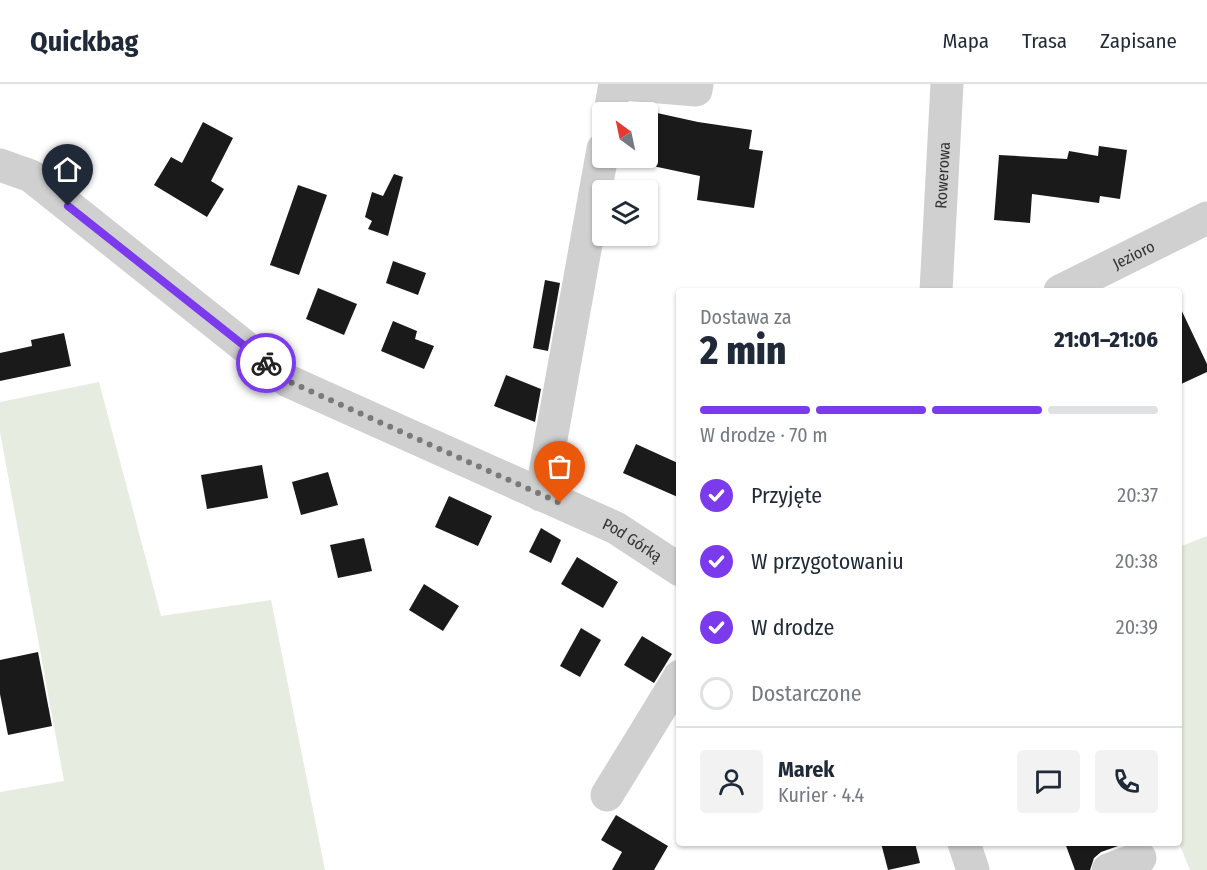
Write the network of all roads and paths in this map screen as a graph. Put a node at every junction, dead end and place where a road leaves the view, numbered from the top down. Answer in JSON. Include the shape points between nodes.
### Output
{"nodes":[{"id":1,"x":615,"y":84,"type":"edge"},
{"id":2,"x":624,"y":84,"type":"edge"},
{"id":3,"x":697,"y":84,"type":"edge"},
{"id":4,"x":947,"y":84,"type":"edge"},
{"id":5,"x":611,"y":102,"type":"edge"},
{"id":6,"x":0,"y":165,"type":"edge"},
{"id":7,"x":600,"y":168,"type":"edge"},
{"id":8,"x":1207,"y":218,"type":"edge"},
{"id":9,"x":939,"y":283,"type":"edge"},
{"id":10,"x":1066,"y":288,"type":"edge"},
{"id":11,"x":541,"y":495,"type":"junction"},
{"id":12,"x":676,"y":567,"type":"edge"},
{"id":13,"x":676,"y":683,"type":"edge"},
{"id":14,"x":607,"y":795,"type":"dead end"},
{"id":15,"x":965,"y":846,"type":"edge"},
{"id":16,"x":1140,"y":858,"type":"dead end"},
{"id":17,"x":973,"y":870,"type":"edge"},
{"id":18,"x":1108,"y":870,"type":"edge"}],
"edges":[{"from":1,"to":5,"type":"street"},
{"from":2,"to":3,"type":"street","via":[[696,90]]},
{"from":4,"to":9,"type":"street","name":"Rowerowa"},
{"from":6,"to":11,"type":"street","name":"Pod Górką","via":[[31,176],[288,381]]},
{"from":7,"to":11,"type":"street"},
{"from":8,"to":10,"type":"street","name":"Jezioro"},
{"from":11,"to":12,"type":"street","name":"Pod Górką","via":[[616,528]]},
{"from":13,"to":14,"type":"street"},
{"from":15,"to":17,"type":"street"},
{"from":16,"to":18,"type":"street"}]}
